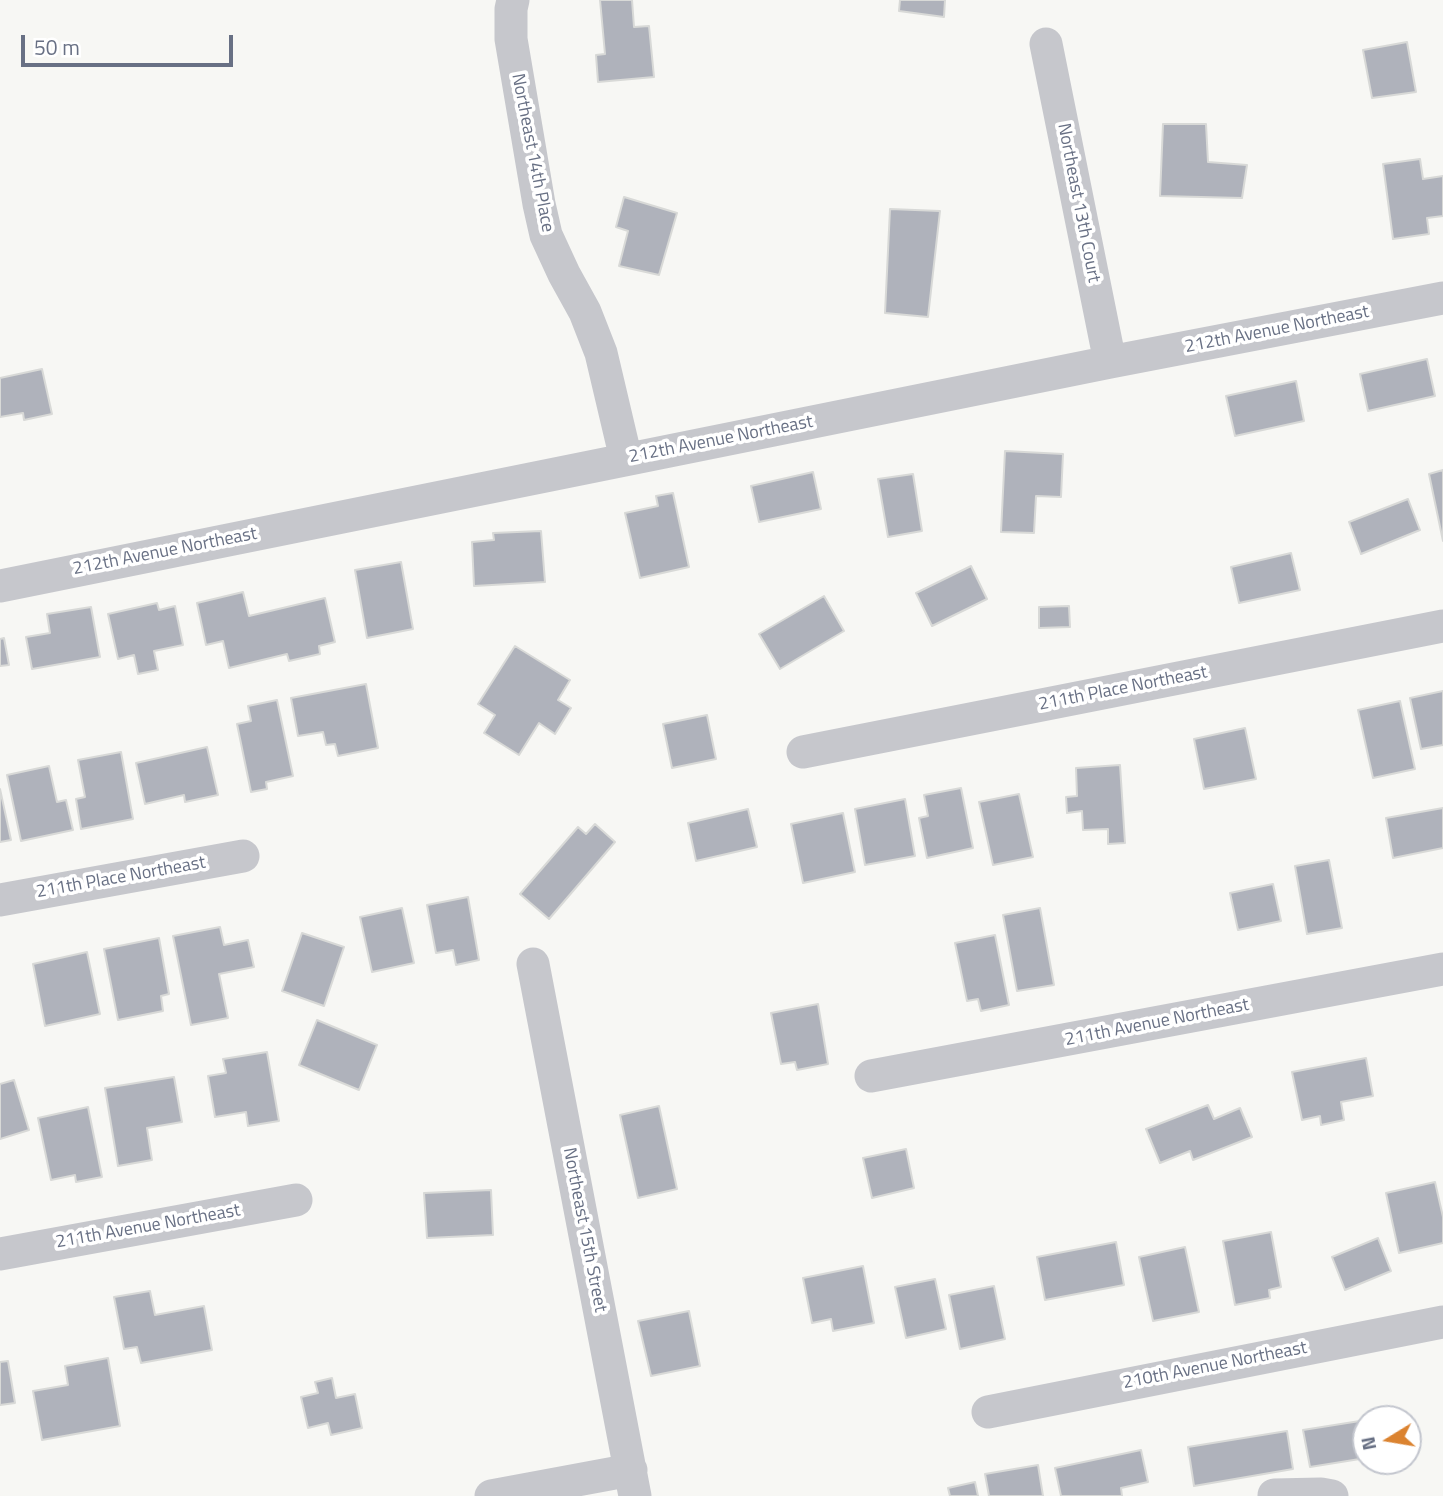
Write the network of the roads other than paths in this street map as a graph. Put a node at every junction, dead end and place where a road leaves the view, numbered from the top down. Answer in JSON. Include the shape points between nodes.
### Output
{"nodes":[{"id":1,"x":513,"y":0,"type":"edge"},
{"id":2,"x":1045,"y":44,"type":"dead end"},
{"id":3,"x":1443,"y":298,"type":"edge"},
{"id":4,"x":1110,"y":362,"type":"junction"},
{"id":5,"x":626,"y":459,"type":"junction"},
{"id":6,"x":0,"y":586,"type":"edge"},
{"id":7,"x":1443,"y":626,"type":"edge"},
{"id":8,"x":803,"y":752,"type":"dead end"},
{"id":9,"x":243,"y":856,"type":"dead end"},
{"id":10,"x":0,"y":900,"type":"edge"},
{"id":11,"x":533,"y":964,"type":"dead end"},
{"id":12,"x":1443,"y":969,"type":"edge"},
{"id":13,"x":871,"y":1076,"type":"dead end"},
{"id":14,"x":296,"y":1200,"type":"dead end"},
{"id":15,"x":0,"y":1254,"type":"edge"},
{"id":16,"x":1443,"y":1322,"type":"edge"},
{"id":17,"x":988,"y":1412,"type":"dead end"},
{"id":18,"x":633,"y":1483,"type":"edge"},
{"id":19,"x":1274,"y":1495,"type":"edge"},
{"id":20,"x":491,"y":1496,"type":"edge"},
{"id":21,"x":1332,"y":1496,"type":"edge"}],
"edges":[{"from":1,"to":5,"type":"street","name":"Northeast 14th Place","via":[[511,39],[546,234],[601,353]]},
{"from":2,"to":4,"type":"street","name":"Northeast 13th Court"},
{"from":3,"to":4,"type":"street","name":"212th Avenue Northeast"},
{"from":4,"to":5,"type":"street","name":"212th Avenue Northeast"},
{"from":5,"to":6,"type":"street","name":"212th Avenue Northeast"},
{"from":7,"to":8,"type":"street","name":"211th Place Northeast"},
{"from":9,"to":10,"type":"street","name":"211th Place Northeast"},
{"from":11,"to":18,"type":"street","name":"Northeast 15th Street"},
{"from":12,"to":13,"type":"street","name":"211th Avenue Northeast"},
{"from":14,"to":15,"type":"street","name":"211th Avenue Northeast"},
{"from":16,"to":17,"type":"street","name":"210th Avenue Northeast"},
{"from":18,"to":20,"type":"street"},
{"from":19,"to":21,"type":"street"}]}
